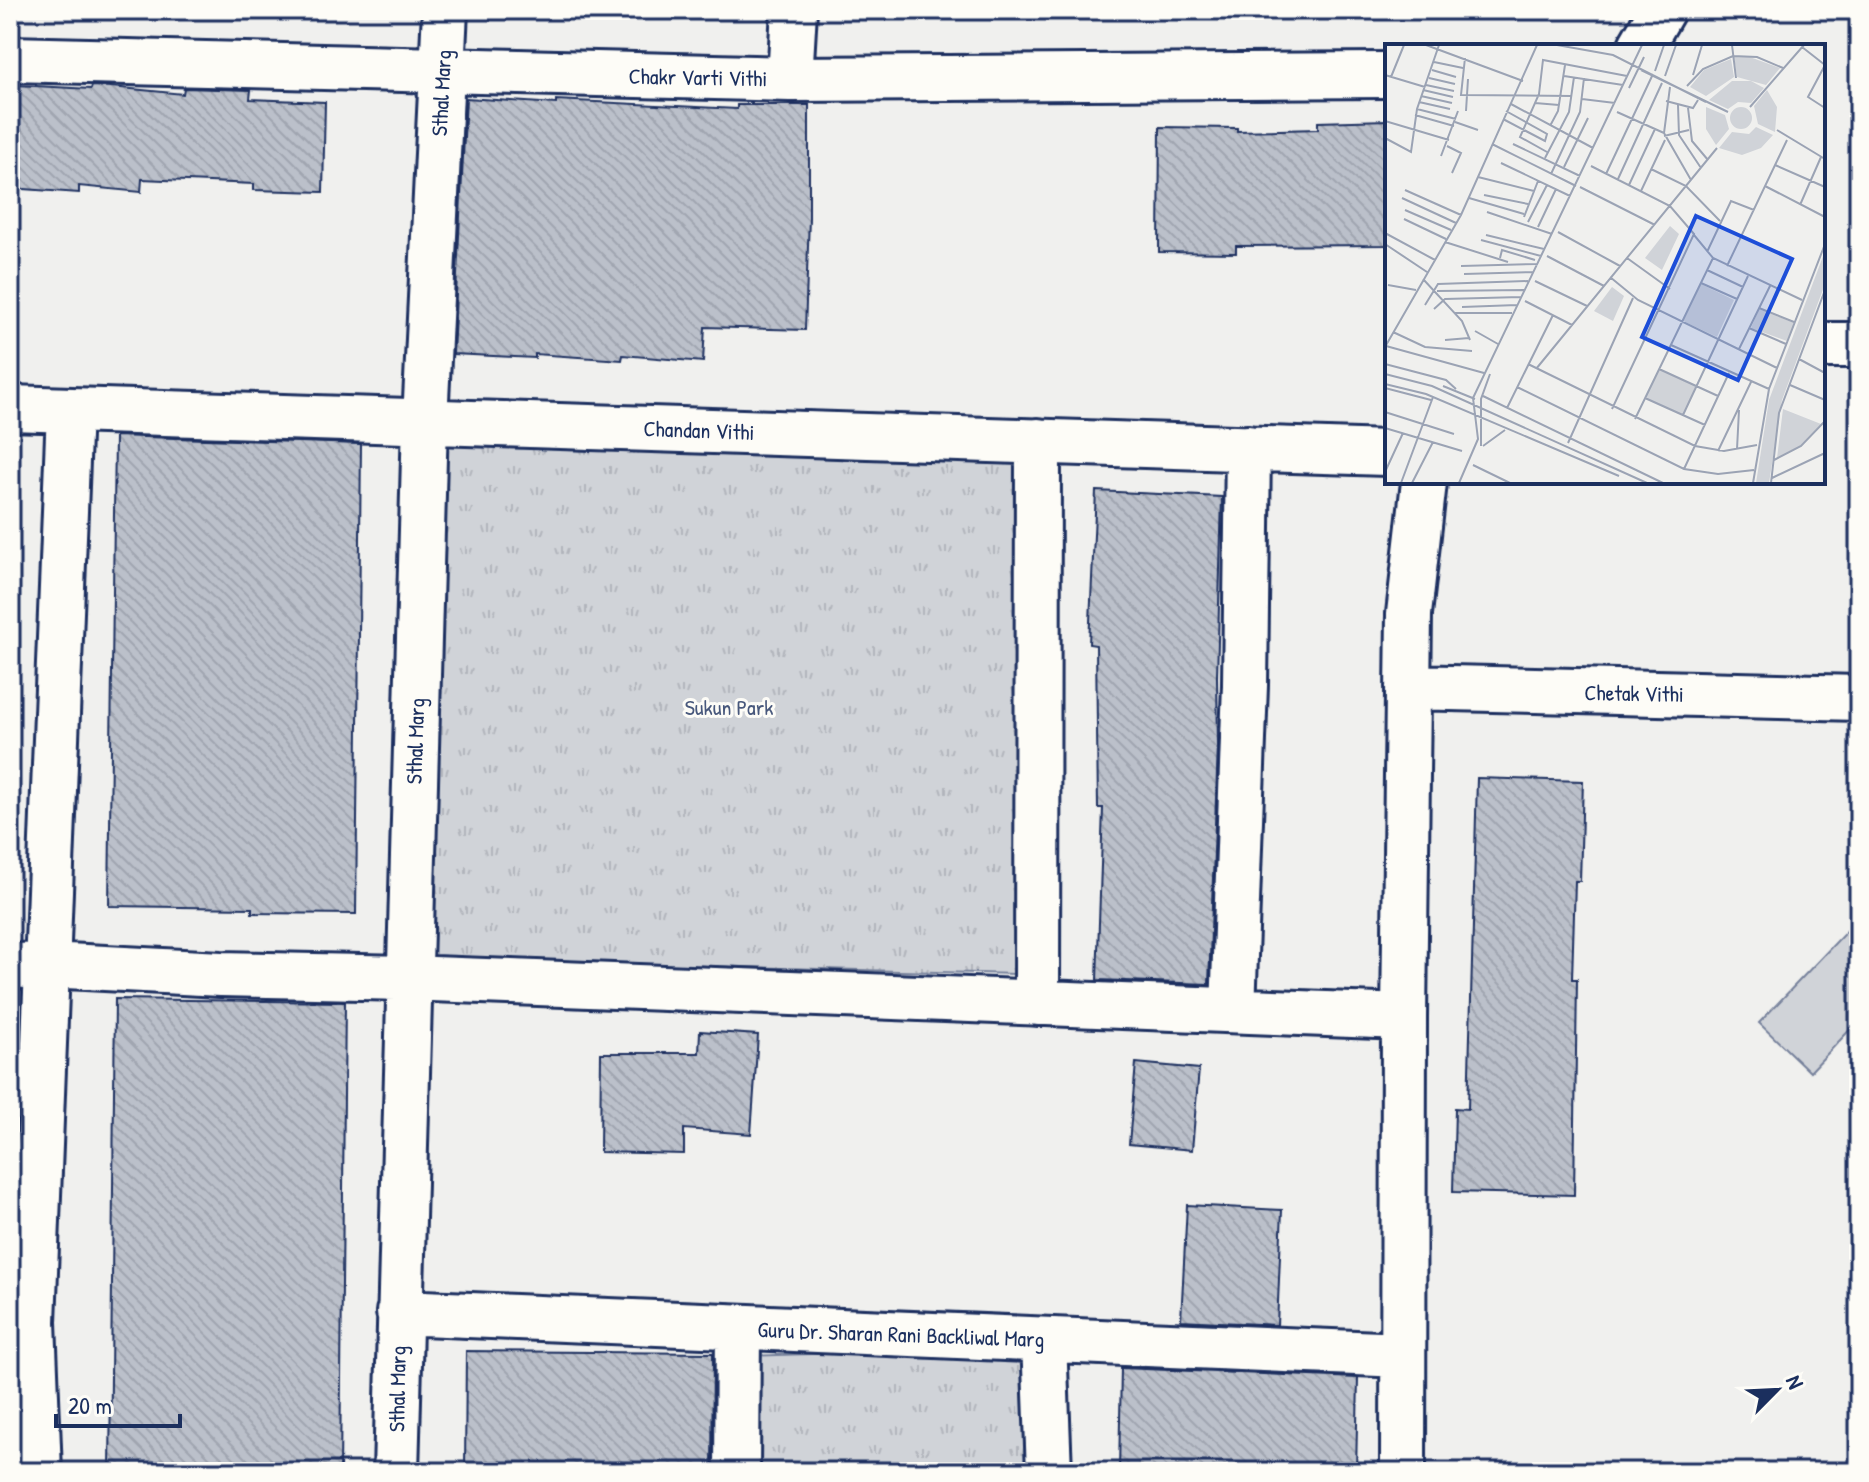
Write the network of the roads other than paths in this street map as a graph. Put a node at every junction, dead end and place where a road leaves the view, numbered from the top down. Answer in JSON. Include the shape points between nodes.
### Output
{"nodes":[{"id":1,"x":445,"y":10,"type":"edge"},
{"id":2,"x":794,"y":10,"type":"edge"},
{"id":3,"x":1662,"y":10,"type":"edge"},
{"id":4,"x":1642,"y":44,"type":"edge"},
{"id":5,"x":10,"y":59,"type":"edge"},
{"id":6,"x":442,"y":70,"type":"junction"},
{"id":7,"x":1385,"y":75,"type":"edge"},
{"id":8,"x":790,"y":79,"type":"junction"},
{"id":9,"x":1825,"y":345,"type":"edge"},
{"id":10,"x":1859,"y":345,"type":"edge"},
{"id":11,"x":10,"y":408,"type":"edge"},
{"id":12,"x":69,"y":410,"type":"junction"},
{"id":13,"x":425,"y":421,"type":"junction"},
{"id":14,"x":1038,"y":441,"type":"junction"},
{"id":15,"x":1248,"y":448,"type":"junction"},
{"id":16,"x":1385,"y":453,"type":"edge"},
{"id":17,"x":1424,"y":484,"type":"edge"},
{"id":18,"x":1408,"y":687,"type":"junction"},
{"id":19,"x":1859,"y":698,"type":"edge"},
{"id":20,"x":28,"y":965,"type":"edge"},
{"id":21,"x":407,"y":978,"type":"junction"},
{"id":22,"x":1037,"y":1003,"type":"junction"},
{"id":23,"x":1233,"y":1010,"type":"junction"},
{"id":24,"x":1404,"y":1017,"type":"junction"},
{"id":25,"x":399,"y":1312,"type":"junction"},
{"id":26,"x":22,"y":1322,"type":"edge"},
{"id":27,"x":738,"y":1328,"type":"junction"},
{"id":28,"x":1044,"y":1340,"type":"junction"},
{"id":29,"x":1403,"y":1355,"type":"junction"},
{"id":30,"x":39,"y":1472,"type":"edge"},
{"id":31,"x":396,"y":1472,"type":"edge"},
{"id":32,"x":737,"y":1472,"type":"edge"},
{"id":33,"x":1049,"y":1472,"type":"edge"},
{"id":34,"x":1403,"y":1472,"type":"edge"}],
"edges":[{"from":1,"to":6,"type":"street","name":"Sthal Marg"},
{"from":2,"to":8,"type":"street"},
{"from":3,"to":4,"type":"street"},
{"from":5,"to":6,"type":"street","name":"Chakr Varti Vithi"},
{"from":6,"to":8,"type":"street","name":"Chakr Varti Vithi"},
{"from":6,"to":13,"type":"street","name":"Sthal Marg"},
{"from":7,"to":8,"type":"street","name":"Chakr Varti Vithi"},
{"from":9,"to":10,"type":"street"},
{"from":11,"to":12,"type":"street","name":"Chandan Vithi"},
{"from":12,"to":13,"type":"street","name":"Chandan Vithi"},
{"from":12,"to":20,"type":"street"},
{"from":13,"to":14,"type":"street","name":"Chandan Vithi"},
{"from":13,"to":21,"type":"street","name":"Sthal Marg"},
{"from":14,"to":15,"type":"street","name":"Chandan Vithi"},
{"from":14,"to":22,"type":"street"},
{"from":15,"to":16,"type":"street","name":"Chandan Vithi"},
{"from":15,"to":23,"type":"street"},
{"from":17,"to":18,"type":"street","via":[[1409,614]]},
{"from":18,"to":19,"type":"street","name":"Chetak Vithi"},
{"from":18,"to":24,"type":"street"},
{"from":20,"to":21,"type":"street"},
{"from":20,"to":26,"type":"street"},
{"from":21,"to":22,"type":"street"},
{"from":21,"to":25,"type":"street","name":"Sthal Marg"},
{"from":22,"to":23,"type":"street"},
{"from":23,"to":24,"type":"street"},
{"from":24,"to":29,"type":"street"},
{"from":25,"to":27,"type":"street","name":"Guru Dr. Sharan Rani Backliwal Marg"},
{"from":25,"to":31,"type":"street","name":"Sthal Marg"},
{"from":26,"to":30,"type":"street"},
{"from":27,"to":28,"type":"street","name":"Guru Dr. Sharan Rani Backliwal Marg"},
{"from":27,"to":32,"type":"street"},
{"from":28,"to":29,"type":"street","name":"Guru Dr. Sharan Rani Backliwal Marg"},
{"from":28,"to":33,"type":"street"},
{"from":29,"to":34,"type":"street"}]}
